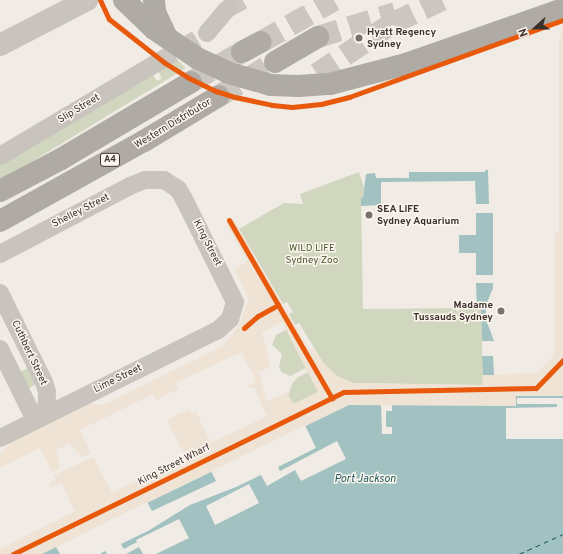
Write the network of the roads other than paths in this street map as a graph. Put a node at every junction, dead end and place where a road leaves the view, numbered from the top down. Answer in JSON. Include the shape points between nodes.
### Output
{"nodes":[{"id":1,"x":87,"y":0,"type":"edge"},
{"id":2,"x":124,"y":0,"type":"edge"},
{"id":3,"x":154,"y":0,"type":"edge"},
{"id":4,"x":227,"y":9,"type":"tunnel mouth"},
{"id":5,"x":563,"y":9,"type":"edge"},
{"id":6,"x":207,"y":33,"type":"tunnel mouth"},
{"id":7,"x":166,"y":37,"type":"junction"},
{"id":8,"x":318,"y":37,"type":"tunnel mouth"},
{"id":9,"x":261,"y":42,"type":"tunnel mouth"},
{"id":10,"x":0,"y":45,"type":"edge"},
{"id":11,"x":242,"y":52,"type":"tunnel mouth"},
{"id":12,"x":158,"y":62,"type":"tunnel mouth"},
{"id":13,"x":274,"y":62,"type":"tunnel mouth"},
{"id":14,"x":191,"y":82,"type":"tunnel mouth"},
{"id":15,"x":219,"y":96,"type":"tunnel mouth"},
{"id":16,"x":0,"y":156,"type":"edge"},
{"id":17,"x":164,"y":180,"type":"joint"},
{"id":18,"x":0,"y":191,"type":"edge"},
{"id":19,"x":0,"y":221,"type":"edge"},
{"id":20,"x":0,"y":254,"type":"edge"},
{"id":21,"x":0,"y":293,"type":"edge"},
{"id":22,"x":232,"y":315,"type":"joint"},
{"id":23,"x":0,"y":349,"type":"edge"},
{"id":24,"x":41,"y":418,"type":"junction"},
{"id":25,"x":0,"y":438,"type":"edge"}],
"edges":[{"from":1,"to":10,"type":"street"},
{"from":2,"to":7,"type":"highway"},
{"from":3,"to":7,"type":"highway","via":[[155,12]]},
{"from":4,"to":6,"type":"street"},
{"from":5,"to":7,"type":"highway","via":[[406,64],[330,84],[271,85],[229,73],[197,58]]},
{"from":8,"to":13,"type":"highway"},
{"from":9,"to":11,"type":"highway"},
{"from":12,"to":16,"type":"street","name":"Slip Street"},
{"from":14,"to":18,"type":"highway","number":"A4"},
{"from":15,"to":19,"type":"highway","name":"Western Distributor","number":"A4","via":[[144,142]]},
{"from":17,"to":20,"type":"street","name":"Shelley Street","via":[[145,180],[130,186]]},
{"from":17,"to":22,"type":"street","name":"King Street","via":[[178,189],[233,295],[235,302]]},
{"from":21,"to":24,"type":"street","name":"Cuthbert Street","via":[[44,382],[47,392]]},
{"from":22,"to":24,"type":"street","name":"Lime Street","via":[[218,330]]},
{"from":23,"to":24,"type":"street"},
{"from":24,"to":25,"type":"street","name":"Lime Street"}]}
